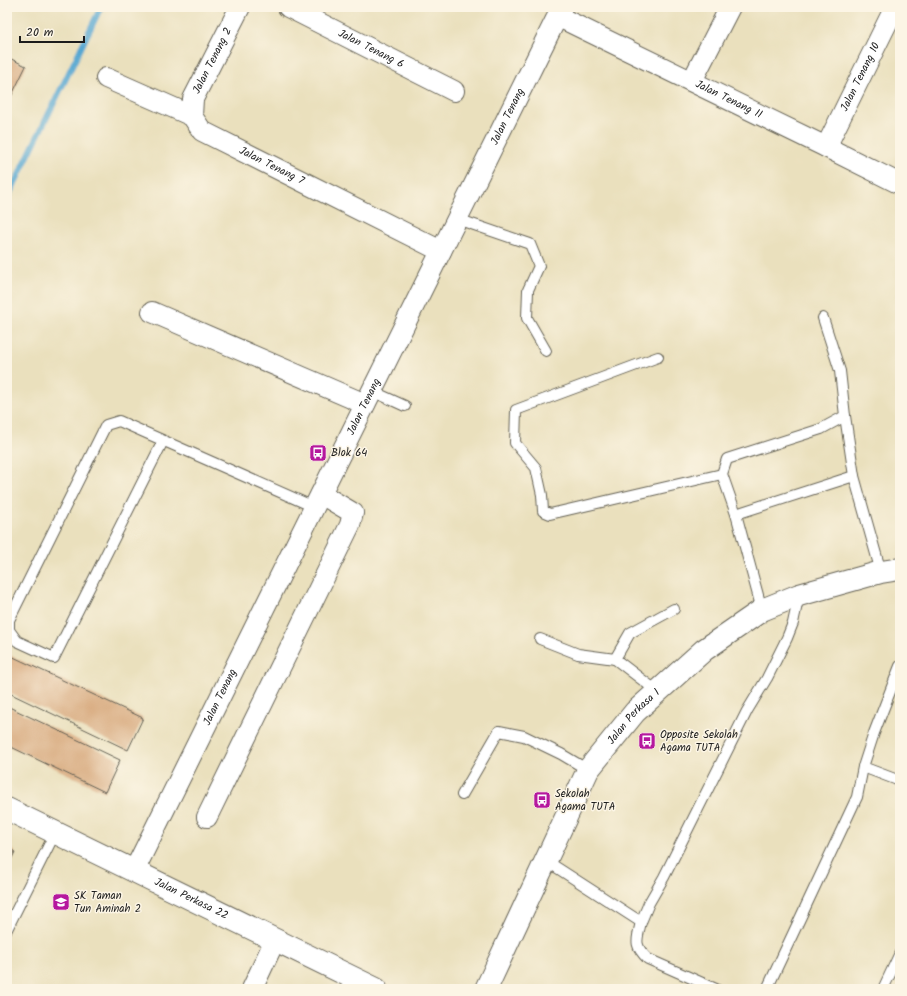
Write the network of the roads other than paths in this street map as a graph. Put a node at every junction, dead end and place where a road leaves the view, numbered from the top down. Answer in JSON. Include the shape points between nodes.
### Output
{"nodes":[{"id":1,"x":240,"y":7,"type":"edge"},
{"id":2,"x":288,"y":7,"type":"edge"},
{"id":3,"x":730,"y":7,"type":"edge"},
{"id":4,"x":895,"y":7,"type":"edge"},
{"id":5,"x":560,"y":11,"type":"edge"},
{"id":6,"x":106,"y":78,"type":"dead end"},
{"id":7,"x":692,"y":81,"type":"junction"},
{"id":8,"x":454,"y":91,"type":"dead end"},
{"id":9,"x":192,"y":116,"type":"junction"},
{"id":10,"x":826,"y":147,"type":"junction"},
{"id":11,"x":900,"y":184,"type":"edge"},
{"id":12,"x":457,"y":218,"type":"junction"},
{"id":13,"x":441,"y":251,"type":"junction"},
{"id":14,"x":152,"y":312,"type":"dead end"},
{"id":15,"x":823,"y":318,"type":"dead end"},
{"id":16,"x":546,"y":351,"type":"dead end"},
{"id":17,"x":658,"y":357,"type":"dead end"},
{"id":18,"x":368,"y":398,"type":"junction"},
{"id":19,"x":405,"y":406,"type":"dead end"},
{"id":20,"x":845,"y":416,"type":"junction"},
{"id":21,"x":163,"y":441,"type":"junction"},
{"id":22,"x":722,"y":474,"type":"junction"},
{"id":23,"x":854,"y":476,"type":"junction"},
{"id":24,"x":317,"y":501,"type":"junction"},
{"id":25,"x":736,"y":514,"type":"junction"},
{"id":26,"x":891,"y":571,"type":"edge"},
{"id":27,"x":799,"y":594,"type":"junction"},
{"id":28,"x":674,"y":609,"type":"dead end"},
{"id":29,"x":762,"y":610,"type":"junction"},
{"id":30,"x":540,"y":639,"type":"dead end"},
{"id":31,"x":615,"y":659,"type":"junction"},
{"id":32,"x":900,"y":666,"type":"edge"},
{"id":33,"x":658,"y":692,"type":"junction"},
{"id":34,"x":863,"y":767,"type":"junction"},
{"id":35,"x":588,"y":770,"type":"junction"},
{"id":36,"x":900,"y":781,"type":"edge"},
{"id":37,"x":462,"y":795,"type":"dead end"},
{"id":38,"x":7,"y":809,"type":"edge"},
{"id":39,"x":207,"y":817,"type":"dead end"},
{"id":40,"x":56,"y":833,"type":"junction"},
{"id":41,"x":545,"y":860,"type":"junction"},
{"id":42,"x":134,"y":871,"type":"junction"},
{"id":43,"x":641,"y":922,"type":"junction"},
{"id":44,"x":7,"y":929,"type":"edge"},
{"id":45,"x":276,"y":940,"type":"junction"},
{"id":46,"x":900,"y":953,"type":"edge"},
{"id":47,"x":364,"y":987,"type":"edge"},
{"id":48,"x":252,"y":989,"type":"edge"},
{"id":49,"x":486,"y":989,"type":"edge"},
{"id":50,"x":716,"y":989,"type":"edge"},
{"id":51,"x":767,"y":989,"type":"edge"},
{"id":52,"x":883,"y":989,"type":"edge"}],
"edges":[{"from":1,"to":9,"type":"street","name":"Jalan Tenang 2","via":[[193,99]]},
{"from":2,"to":8,"type":"street","name":"Jalan Tenang 6"},
{"from":3,"to":7,"type":"street"},
{"from":4,"to":10,"type":"street","name":"Jalan Tenang 10"},
{"from":5,"to":7,"type":"street","name":"Jalan Tenang 11"},
{"from":5,"to":12,"type":"street","name":"Jalan Tenang"},
{"from":6,"to":9,"type":"street","name":"Jalan Tenang 7"},
{"from":7,"to":10,"type":"street","name":"Jalan Tenang 11"},
{"from":9,"to":13,"type":"street","name":"Jalan Tenang 7","via":[[202,131]]},
{"from":10,"to":11,"type":"street","name":"Jalan Tenang 11"},
{"from":12,"to":13,"type":"street","name":"Jalan Tenang"},
{"from":12,"to":16,"type":"lane","via":[[530,244],[539,266],[528,290],[527,318]]},
{"from":13,"to":18,"type":"street","name":"Jalan Tenang"},
{"from":14,"to":18,"type":"street"},
{"from":15,"to":20,"type":"lane","via":[[840,370]]},
{"from":17,"to":22,"type":"lane","via":[[516,410],[515,443],[536,468],[543,512],[550,514]]},
{"from":18,"to":19,"type":"lane"},
{"from":18,"to":24,"type":"street","name":"Jalan Tenang"},
{"from":20,"to":22,"type":"lane","via":[[821,429],[727,459]]},
{"from":20,"to":23,"type":"lane"},
{"from":21,"to":21,"type":"lane","via":[[54,658],[17,641],[9,630],[9,620],[106,425],[119,421]]},
{"from":21,"to":24,"type":"lane"},
{"from":22,"to":25,"type":"lane"},
{"from":23,"to":25,"type":"lane"},
{"from":23,"to":26,"type":"lane"},
{"from":24,"to":39,"type":"street","via":[[353,513],[350,525]]},
{"from":24,"to":42,"type":"street","name":"Jalan Tenang"},
{"from":25,"to":29,"type":"lane"},
{"from":26,"to":27,"type":"street","name":"Jalan Perkasa 1"},
{"from":27,"to":29,"type":"street","name":"Jalan Perkasa 1"},
{"from":27,"to":43,"type":"lane","via":[[787,638],[747,711]]},
{"from":28,"to":31,"type":"lane","via":[[630,633]]},
{"from":29,"to":33,"type":"street","name":"Jalan Perkasa 1","via":[[704,650]]},
{"from":30,"to":31,"type":"lane","via":[[578,654]]},
{"from":31,"to":33,"type":"lane"},
{"from":32,"to":34,"type":"lane"},
{"from":33,"to":35,"type":"street","name":"Jalan Perkasa 1","via":[[635,712]]},
{"from":34,"to":36,"type":"lane"},
{"from":34,"to":51,"type":"lane","via":[[857,797]]},
{"from":35,"to":37,"type":"lane","via":[[524,736],[499,731]]},
{"from":35,"to":41,"type":"street","name":"Jalan Perkasa 1"},
{"from":38,"to":40,"type":"street","name":"Jalan Perkasa 22"},
{"from":40,"to":42,"type":"street","name":"Jalan Perkasa 22"},
{"from":40,"to":44,"type":"lane"},
{"from":41,"to":43,"type":"lane"},
{"from":41,"to":49,"type":"street","name":"Jalan Perkasa 1"},
{"from":42,"to":45,"type":"street","name":"Jalan Perkasa 22"},
{"from":43,"to":50,"type":"lane","via":[[637,940],[639,951],[648,959]]},
{"from":45,"to":47,"type":"street","name":"Jalan Perkasa 22"},
{"from":45,"to":48,"type":"street"},
{"from":46,"to":52,"type":"lane"}]}
